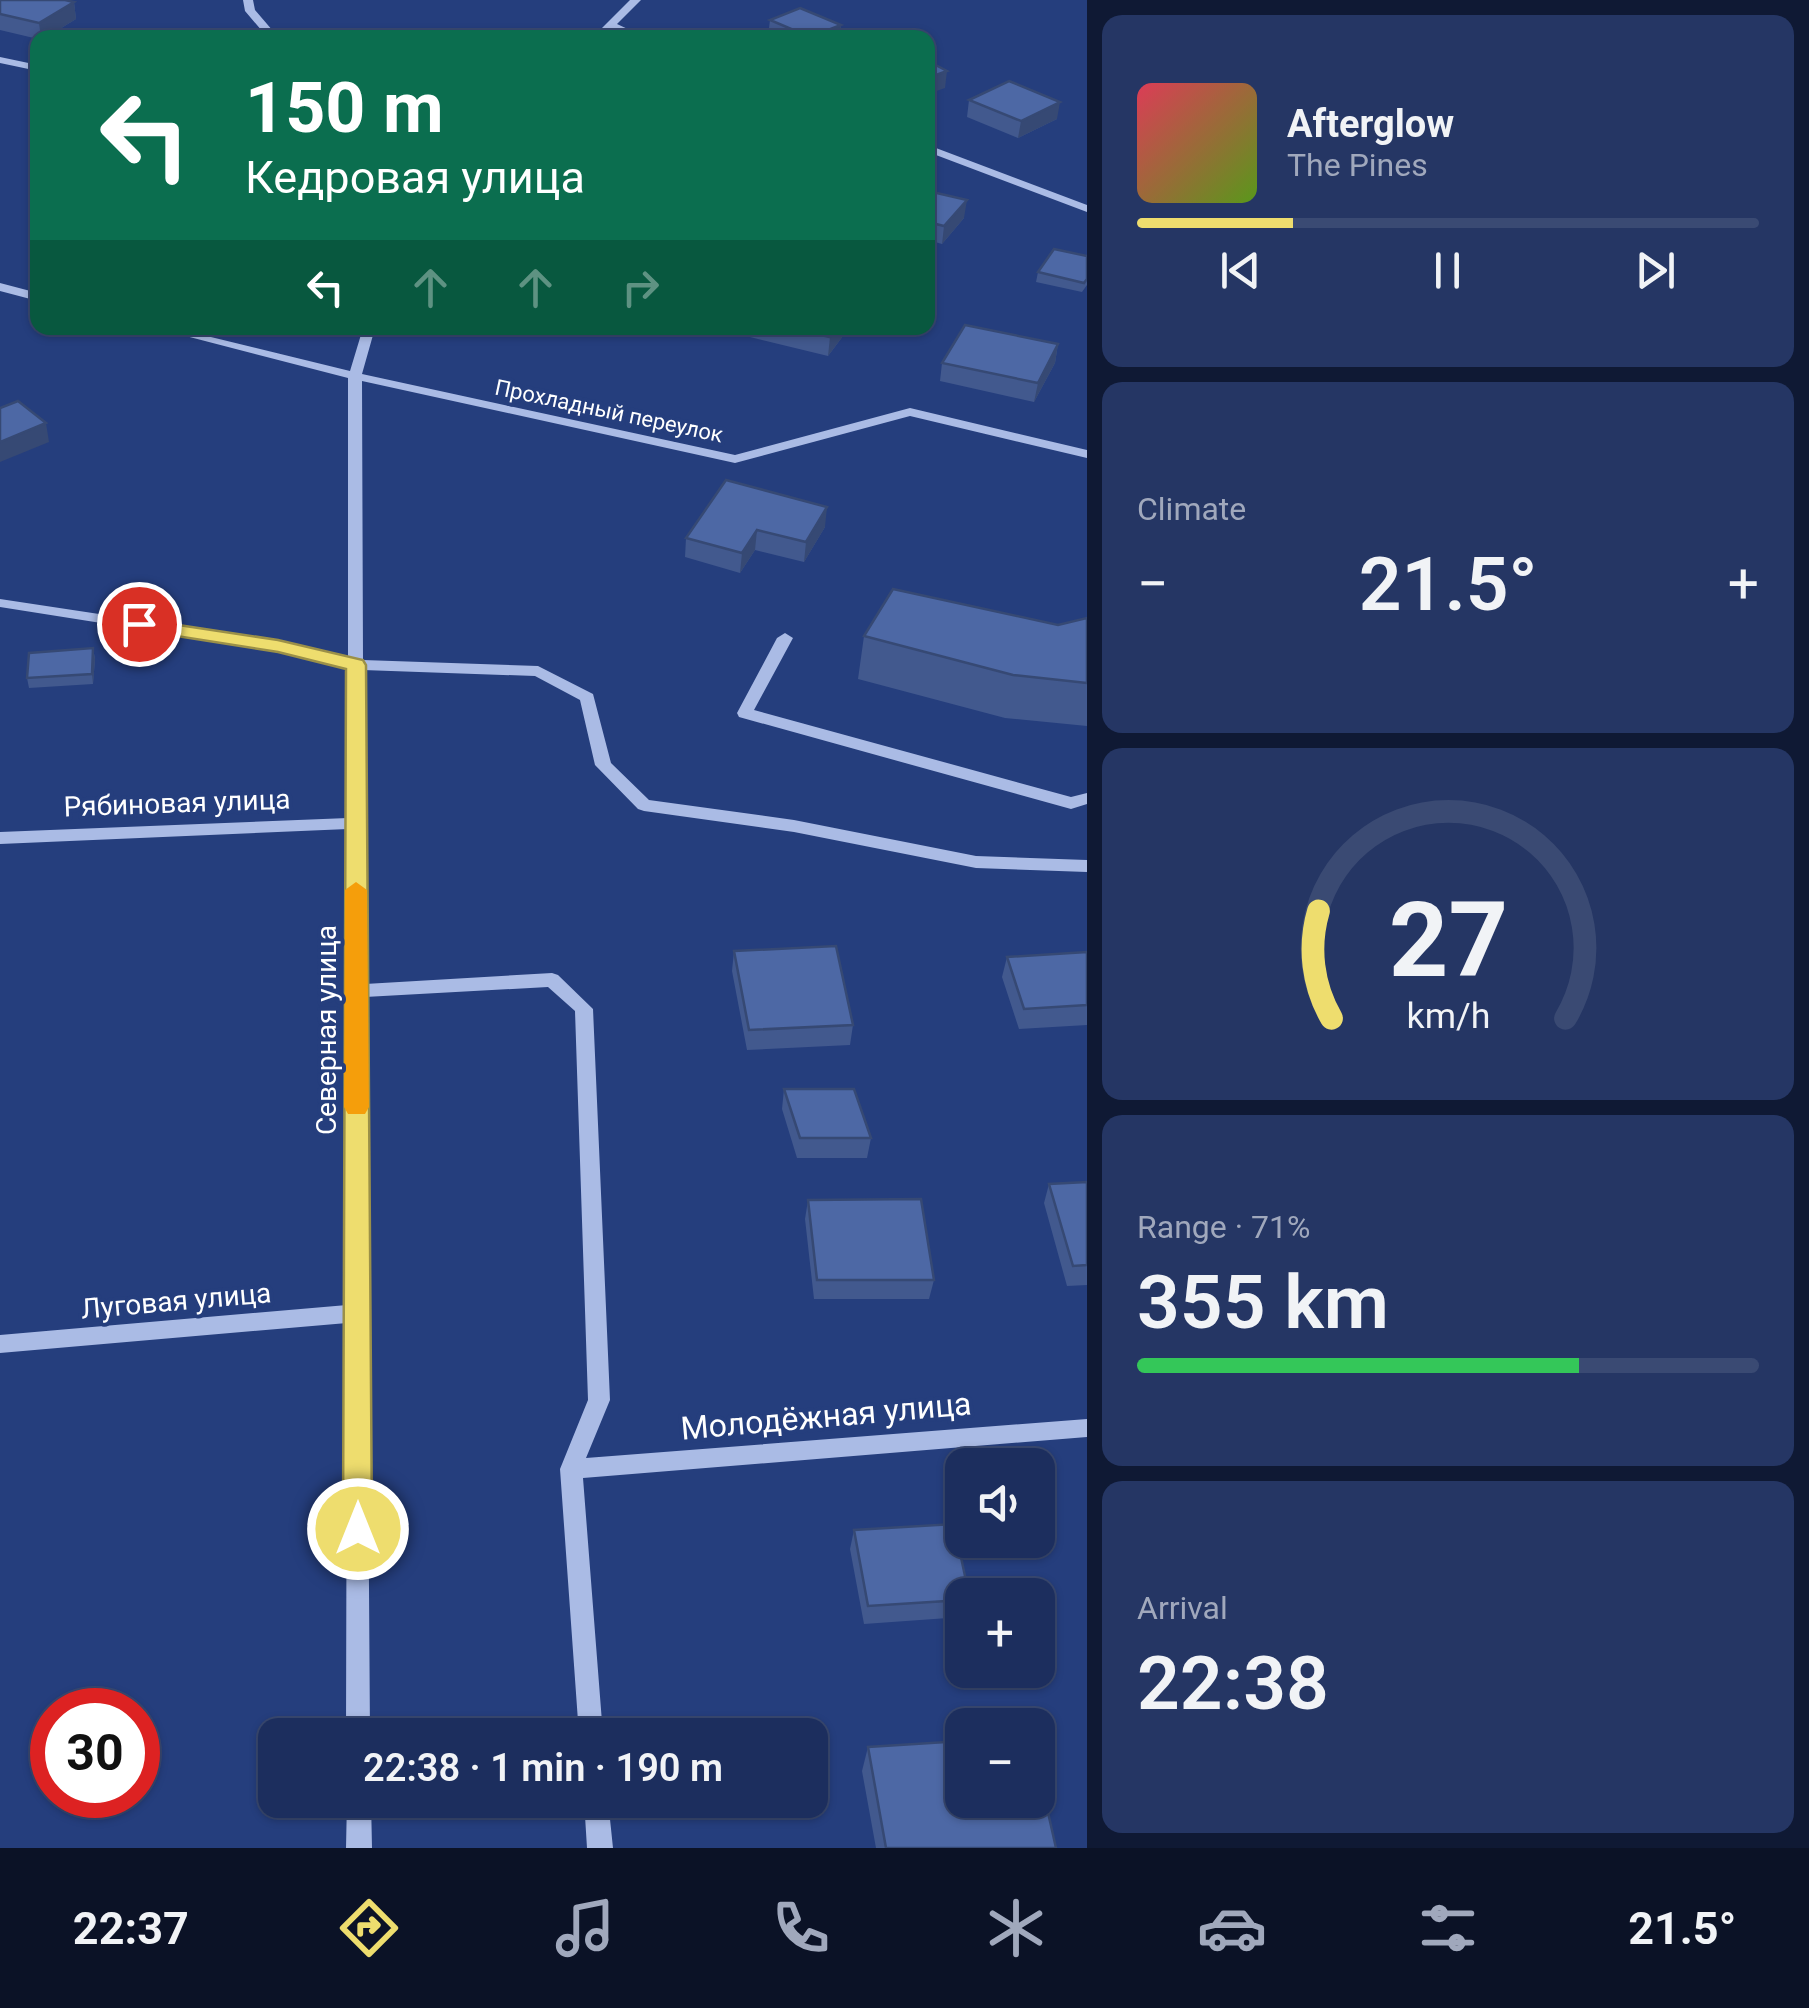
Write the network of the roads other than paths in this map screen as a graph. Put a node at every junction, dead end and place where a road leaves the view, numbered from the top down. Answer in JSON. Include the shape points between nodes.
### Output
{"nodes":[{"id":1,"x":248,"y":0,"type":"edge"},
{"id":2,"x":636,"y":0,"type":"edge"},
{"id":3,"x":610,"y":25,"type":"junction"},
{"id":4,"x":267,"y":30,"type":"edge"},
{"id":5,"x":605,"y":30,"type":"edge"},
{"id":6,"x":622,"y":30,"type":"edge"},
{"id":7,"x":0,"y":60,"type":"edge"},
{"id":8,"x":30,"y":66,"type":"edge"},
{"id":9,"x":935,"y":151,"type":"edge"},
{"id":10,"x":1086,"y":210,"type":"edge"},
{"id":11,"x":0,"y":287,"type":"edge"},
{"id":12,"x":30,"y":295,"type":"edge"},
{"id":13,"x":189,"y":335,"type":"edge"},
{"id":14,"x":367,"y":335,"type":"edge"},
{"id":15,"x":354,"y":376,"type":"junction"},
{"id":16,"x":1086,"y":454,"type":"edge"},
{"id":17,"x":0,"y":603,"type":"edge"},
{"id":18,"x":785,"y":638,"type":"dead end"},
{"id":19,"x":356,"y":665,"type":"junction"},
{"id":20,"x":1086,"y":798,"type":"edge"},
{"id":21,"x":356,"y":823,"type":"junction"},
{"id":22,"x":0,"y":838,"type":"edge"},
{"id":23,"x":1086,"y":866,"type":"edge"},
{"id":24,"x":356,"y":991,"type":"junction"},
{"id":25,"x":357,"y":1313,"type":"junction"},
{"id":26,"x":0,"y":1344,"type":"edge"},
{"id":27,"x":1086,"y":1428,"type":"edge"},
{"id":28,"x":571,"y":1469,"type":"junction"},
{"id":29,"x":358,"y":1718,"type":"edge"},
{"id":30,"x":590,"y":1718,"type":"edge"},
{"id":31,"x":358,"y":1818,"type":"edge"},
{"id":32,"x":598,"y":1818,"type":"edge"},
{"id":33,"x":359,"y":1848,"type":"edge"},
{"id":34,"x":600,"y":1848,"type":"edge"}],
"edges":[{"from":1,"to":4,"type":"street"},
{"from":2,"to":3,"type":"street"},
{"from":3,"to":5,"type":"street"},
{"from":3,"to":6,"type":"street"},
{"from":7,"to":8,"type":"street"},
{"from":9,"to":10,"type":"street"},
{"from":11,"to":12,"type":"street"},
{"from":13,"to":15,"type":"street","name":"Прохладный переулок"},
{"from":14,"to":15,"type":"street","name":"Северная улица"},
{"from":15,"to":16,"type":"street","name":"Прохладный переулок","via":[[735,459],[910,412]]},
{"from":15,"to":19,"type":"street","name":"Северная улица"},
{"from":17,"to":19,"type":"street","via":[[278,646]]},
{"from":18,"to":20,"type":"street","via":[[745,713],[1071,802]]},
{"from":19,"to":21,"type":"street","name":"Северная улица"},
{"from":19,"to":23,"type":"street","via":[[538,671],[587,697],[604,765],[644,805],[976,862]]},
{"from":21,"to":22,"type":"street","name":"Рябиновая улица"},
{"from":21,"to":24,"type":"street","name":"Северная улица"},
{"from":24,"to":25,"type":"street","name":"Северная улица"},
{"from":24,"to":28,"type":"street","via":[[552,980],[584,1009],[599,1400]]},
{"from":25,"to":26,"type":"street","name":"Луговая улица"},
{"from":25,"to":29,"type":"street","name":"Северная улица"},
{"from":27,"to":28,"type":"street","name":"Молодёжная улица"},
{"from":28,"to":30,"type":"street"},
{"from":31,"to":33,"type":"street"},
{"from":32,"to":34,"type":"street"}]}
